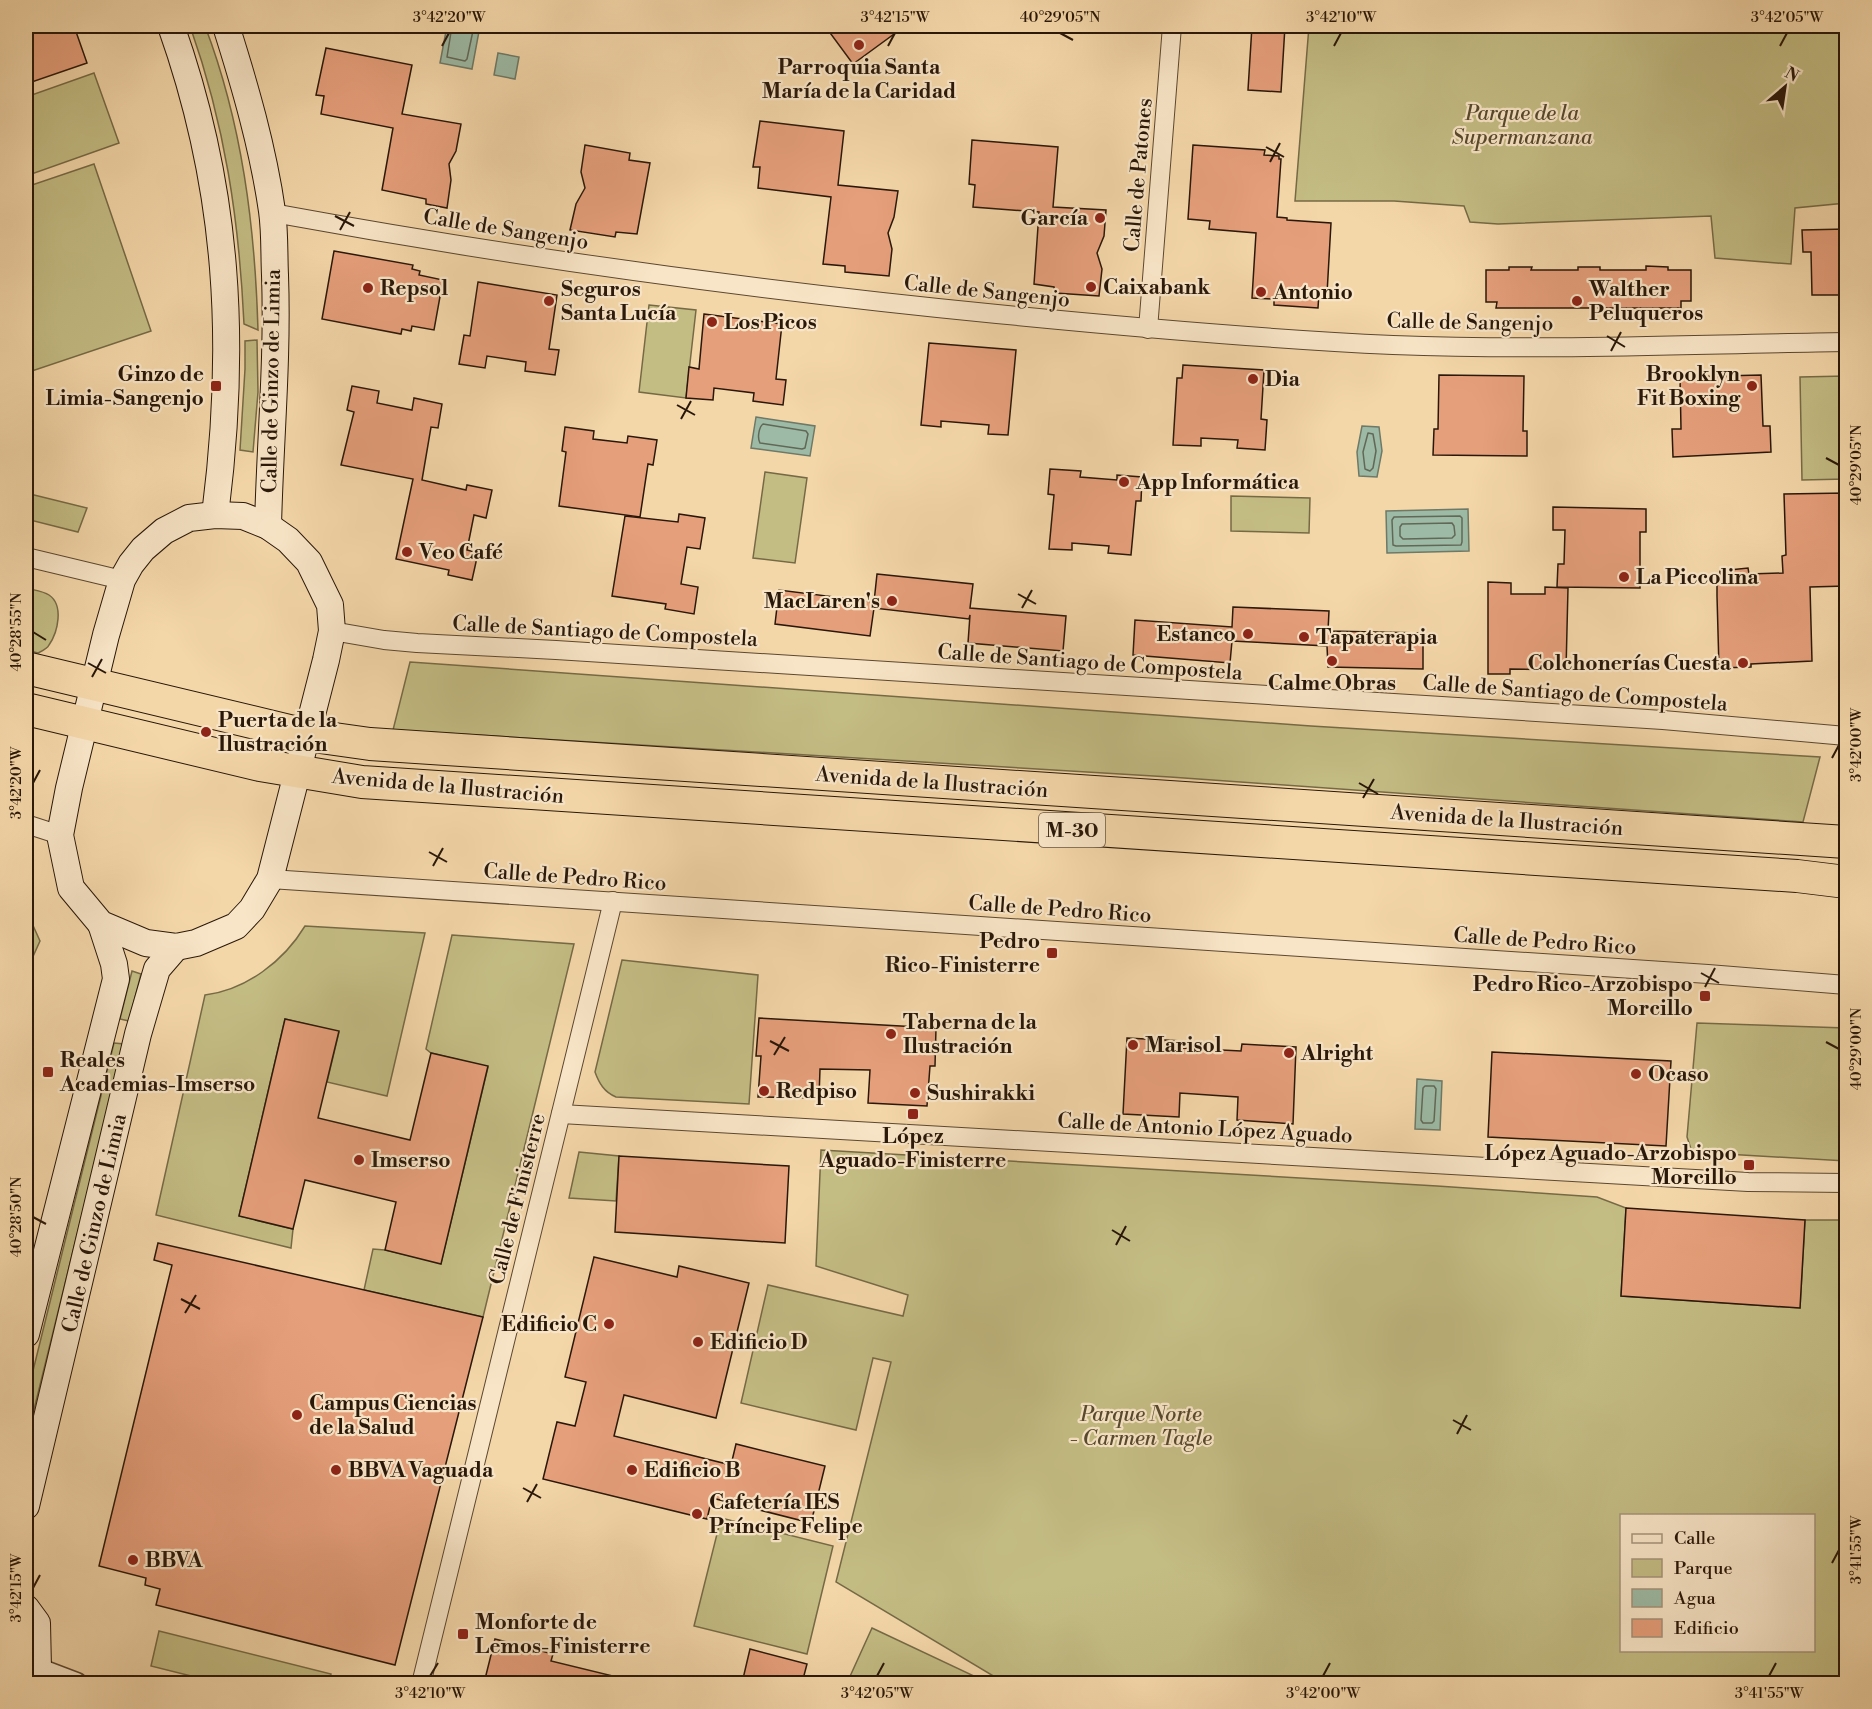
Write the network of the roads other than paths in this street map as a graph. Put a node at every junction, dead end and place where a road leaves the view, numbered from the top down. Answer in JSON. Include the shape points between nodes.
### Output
{"nodes":[{"id":1,"x":171,"y":26,"type":"edge"},
{"id":2,"x":226,"y":26,"type":"edge"},
{"id":3,"x":1172,"y":26,"type":"edge"},
{"id":4,"x":273,"y":213,"type":"junction"},
{"id":5,"x":1148,"y":328,"type":"junction"},
{"id":6,"x":1846,"y":342,"type":"edge"},
{"id":7,"x":215,"y":515,"type":"junction"},
{"id":8,"x":268,"y":526,"type":"junction"},
{"id":9,"x":26,"y":557,"type":"edge"},
{"id":10,"x":122,"y":580,"type":"junction"},
{"id":11,"x":332,"y":631,"type":"junction"},
{"id":12,"x":26,"y":668,"type":"edge"},
{"id":13,"x":94,"y":685,"type":"junction"},
{"id":14,"x":26,"y":709,"type":"edge"},
{"id":15,"x":85,"y":724,"type":"junction"},
{"id":16,"x":306,"y":735,"type":"junction"},
{"id":17,"x":1846,"y":736,"type":"edge"},
{"id":18,"x":298,"y":772,"type":"junction"},
{"id":19,"x":26,"y":824,"type":"edge"},
{"id":20,"x":60,"y":835,"type":"junction"},
{"id":21,"x":1846,"y":842,"type":"edge"},
{"id":22,"x":270,"y":879,"type":"junction"},
{"id":23,"x":1846,"y":882,"type":"edge"},
{"id":24,"x":613,"y":901,"type":"junction"},
{"id":25,"x":101,"y":924,"type":"junction"},
{"id":26,"x":176,"y":947,"type":"junction"},
{"id":27,"x":1846,"y":985,"type":"edge"},
{"id":28,"x":561,"y":1114,"type":"junction"},
{"id":29,"x":1846,"y":1183,"type":"edge"},
{"id":30,"x":26,"y":1334,"type":"edge"},
{"id":31,"x":26,"y":1506,"type":"edge"},
{"id":32,"x":26,"y":1608,"type":"edge"},
{"id":33,"x":33,"y":1673,"type":"edge"},
{"id":34,"x":76,"y":1683,"type":"edge"},
{"id":35,"x":421,"y":1683,"type":"edge"}],
"edges":[{"from":1,"to":7,"type":"main road","name":"Calle de Ginzo de Limia","via":[[204,133],[221,237],[228,368]]},
{"from":2,"to":4,"type":"main road","name":"Calle de Ginzo de Limia","via":[[253,120]]},
{"from":3,"to":5,"type":"street","name":"Calle de Patones"},
{"from":4,"to":5,"type":"street","name":"Calle de Sangenjo","via":[[599,266],[832,297]]},
{"from":4,"to":8,"type":"main road","name":"Calle de Ginzo de Limia","via":[[276,366]]},
{"from":5,"to":6,"type":"street","name":"Calle de Sangenjo","via":[[1395,345]]},
{"from":7,"to":8,"type":"main road","via":[[243,516]]},
{"from":7,"to":10,"type":"main road","via":[[189,518],[164,531],[143,549]]},
{"from":8,"to":11,"type":"main road","via":[[309,562],[330,605]]},
{"from":9,"to":10,"type":"street"},
{"from":10,"to":13,"type":"main road"},
{"from":11,"to":16,"type":"main road"},
{"from":11,"to":17,"type":"street","name":"Calle de Santiago de Compostela","via":[[417,643],[1663,720]]},
{"from":12,"to":13,"type":"highway","name":"Avenida de la Ilustración","number":"M-30"},
{"from":13,"to":15,"type":"main road"},
{"from":13,"to":16,"type":"highway","name":"Avenida de la Ilustración","number":"M-30"},
{"from":14,"to":15,"type":"highway","name":"Avenida de la Ilustración","number":"M-30"},
{"from":15,"to":18,"type":"highway","name":"Avenida de la Ilustración","number":"M-30"},
{"from":15,"to":20,"type":"main road"},
{"from":16,"to":18,"type":"main road"},
{"from":16,"to":21,"type":"highway","name":"Avenida de la Ilustración","number":"M-30","via":[[399,746]]},
{"from":18,"to":22,"type":"main road"},
{"from":18,"to":23,"type":"highway","name":"Avenida de la Ilustración","number":"M-30","via":[[362,782]]},
{"from":19,"to":20,"type":"street"},
{"from":20,"to":25,"type":"main road","via":[[71,888]]},
{"from":22,"to":24,"type":"street","name":"Calle de Pedro Rico"},
{"from":22,"to":26,"type":"main road","via":[[236,926]]},
{"from":24,"to":27,"type":"street","name":"Calle de Pedro Rico"},
{"from":24,"to":28,"type":"street","name":"Calle de Finisterre"},
{"from":25,"to":26,"type":"main road","via":[[135,940]]},
{"from":25,"to":30,"type":"main road","name":"Calle de Ginzo de Limia","via":[[116,979]]},
{"from":26,"to":31,"type":"main road","name":"Calle de Ginzo de Limia","via":[[156,969],[141,1024]]},
{"from":28,"to":29,"type":"street","name":"Calle de Antonio López Aguado","via":[[1748,1182]]},
{"from":28,"to":35,"type":"street","name":"Calle de Finisterre"},
{"from":32,"to":33,"type":"main road","via":[[37,1623]]},
{"from":33,"to":34,"type":"street"}]}
